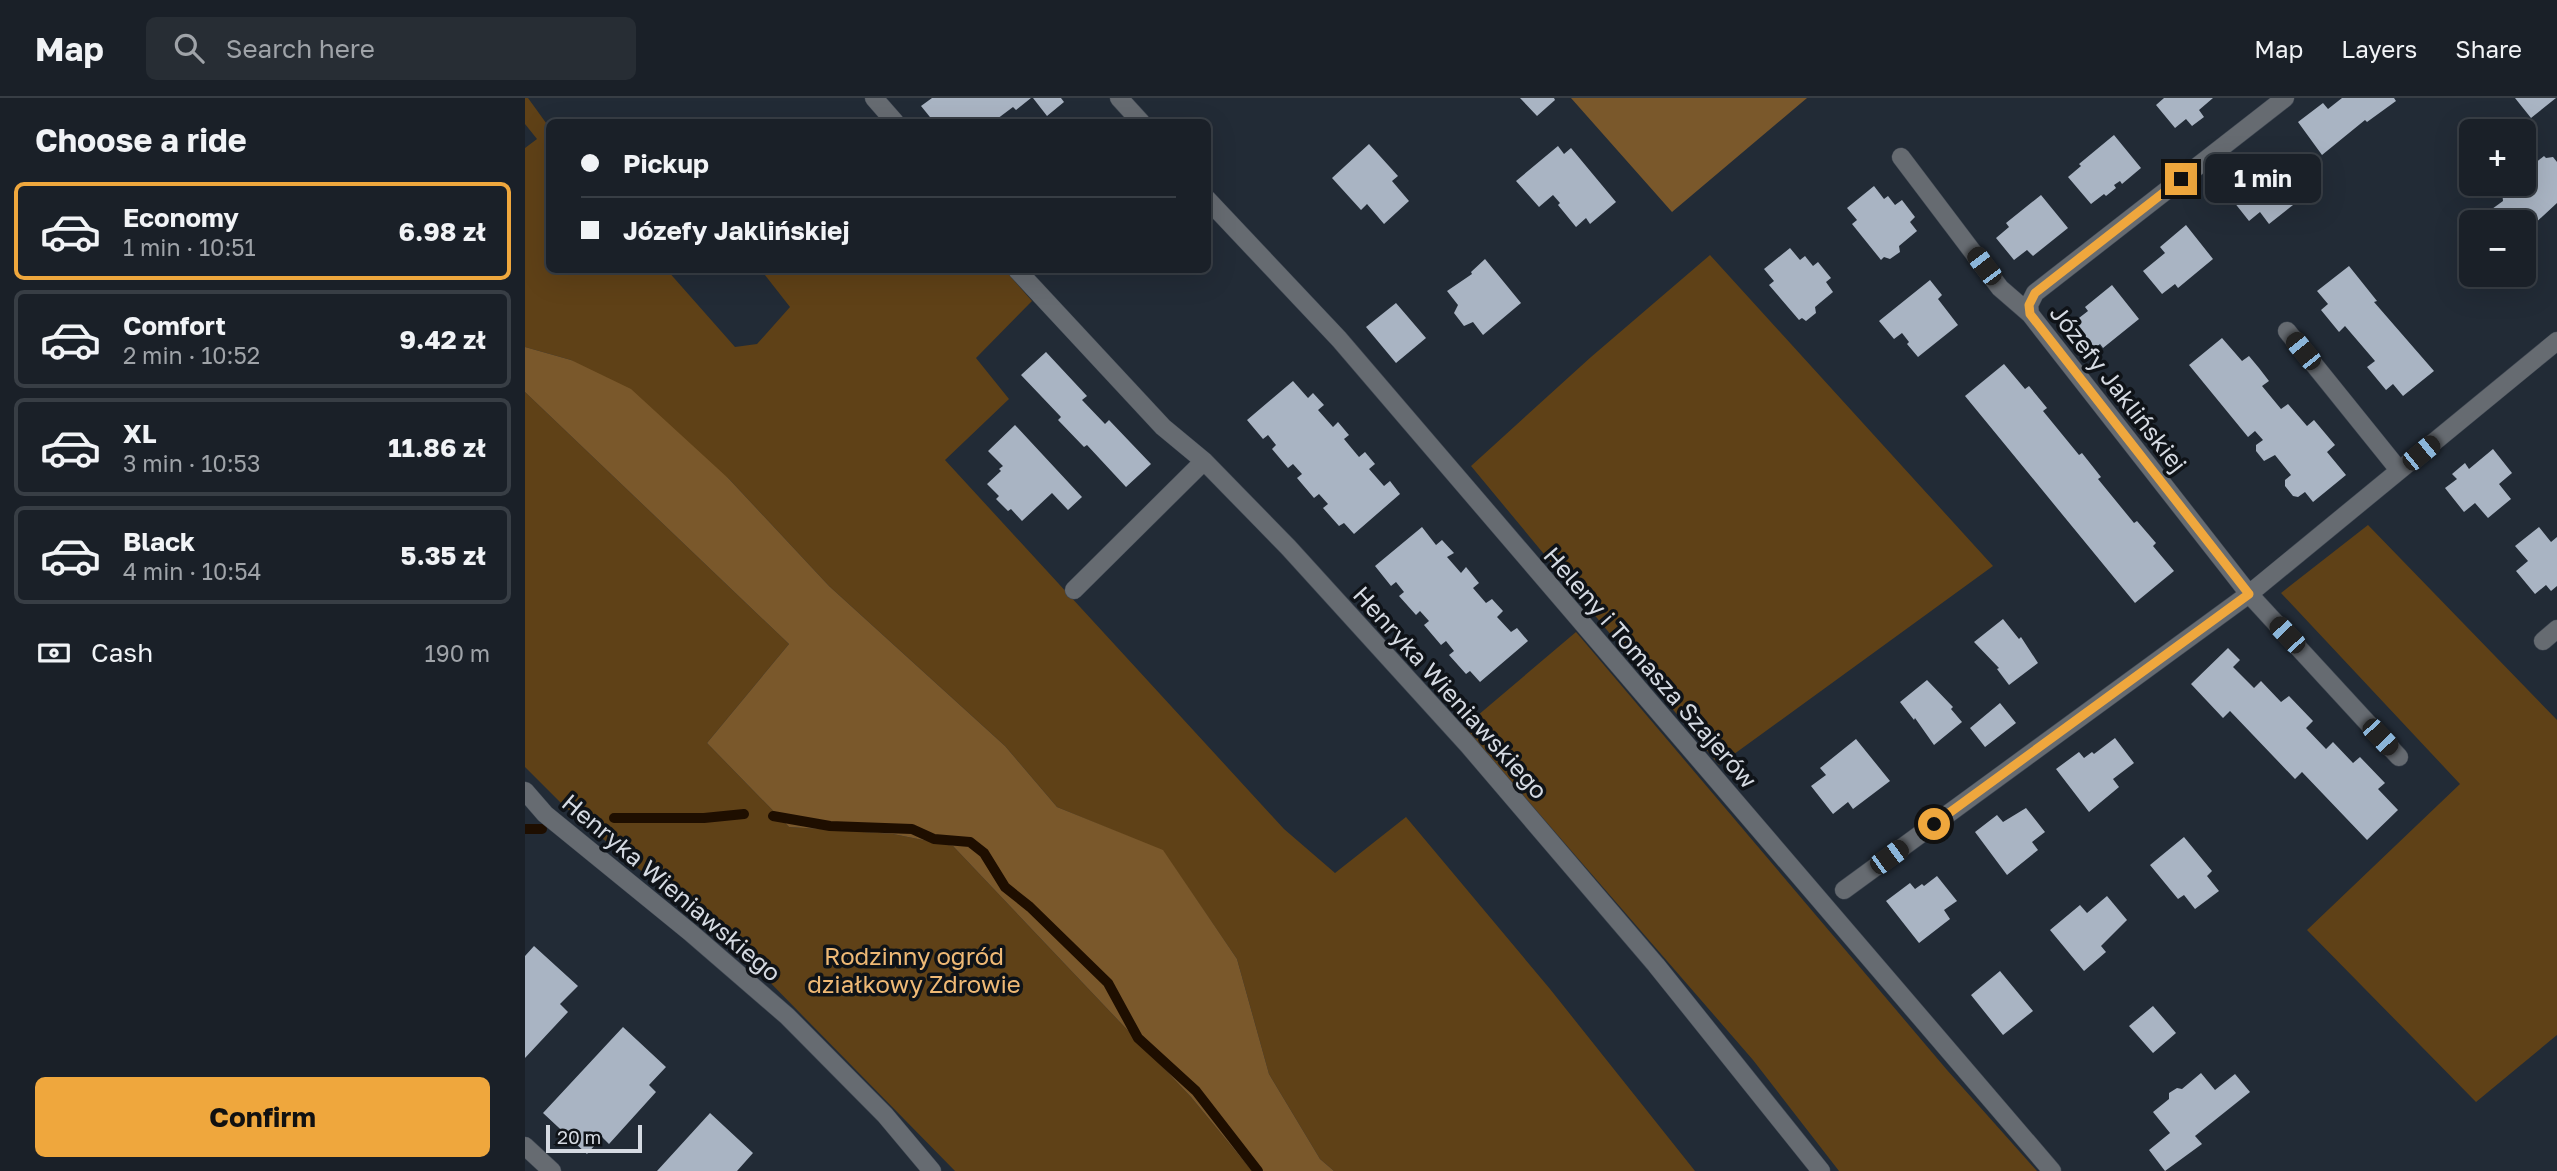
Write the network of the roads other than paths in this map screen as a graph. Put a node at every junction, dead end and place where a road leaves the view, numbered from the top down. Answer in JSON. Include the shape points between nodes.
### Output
{"nodes":[{"id":1,"x":874,"y":98,"type":"edge"},
{"id":2,"x":1119,"y":98,"type":"edge"},
{"id":3,"x":2285,"y":98,"type":"edge"},
{"id":4,"x":892,"y":119,"type":"edge"},
{"id":5,"x":1138,"y":119,"type":"edge"},
{"id":6,"x":1901,"y":157,"type":"dead end"},
{"id":7,"x":1211,"y":203,"type":"edge"},
{"id":8,"x":1020,"y":273,"type":"edge"},
{"id":9,"x":2030,"y":314,"type":"junction"},
{"id":10,"x":2287,"y":331,"type":"dead end"},
{"id":11,"x":2557,"y":341,"type":"edge"},
{"id":12,"x":1204,"y":461,"type":"junction"},
{"id":13,"x":2399,"y":470,"type":"junction"},
{"id":14,"x":1074,"y":590,"type":"dead end"},
{"id":15,"x":2249,"y":594,"type":"junction"},
{"id":16,"x":2557,"y":629,"type":"edge"},
{"id":17,"x":2543,"y":641,"type":"dead end"},
{"id":18,"x":2399,"y":757,"type":"dead end"},
{"id":19,"x":525,"y":792,"type":"edge"},
{"id":20,"x":1845,"y":890,"type":"dead end"},
{"id":21,"x":525,"y":1146,"type":"edge"},
{"id":22,"x":552,"y":1171,"type":"edge"},
{"id":23,"x":932,"y":1171,"type":"edge"},
{"id":24,"x":1821,"y":1171,"type":"edge"},
{"id":25,"x":2052,"y":1171,"type":"edge"}],
"edges":[{"from":1,"to":4,"type":"street"},
{"from":2,"to":5,"type":"street"},
{"from":3,"to":9,"type":"street","name":"Józefy Jaklińskiej","via":[[2035,293]]},
{"from":6,"to":9,"type":"street","via":[[2000,288]]},
{"from":7,"to":25,"type":"street","name":"Heleny i Tomasza Szajerów","via":[[1339,340]]},
{"from":8,"to":12,"type":"street","name":"Henryka Wieniawskiego","via":[[1154,418]]},
{"from":9,"to":15,"type":"street","name":"Józefy Jaklińskiej"},
{"from":10,"to":13,"type":"street"},
{"from":11,"to":13,"type":"street"},
{"from":12,"to":14,"type":"street"},
{"from":12,"to":24,"type":"street","name":"Henryka Wieniawskiego","via":[[1289,547],[1468,745],[1656,965]]},
{"from":13,"to":15,"type":"street"},
{"from":15,"to":18,"type":"street","name":"Józefy Jaklińskiej"},
{"from":15,"to":20,"type":"street"},
{"from":16,"to":17,"type":"street"},
{"from":19,"to":23,"type":"street","name":"Henryka Wieniawskiego","via":[[558,825],[786,1016],[885,1115]]},
{"from":21,"to":22,"type":"street"}]}
